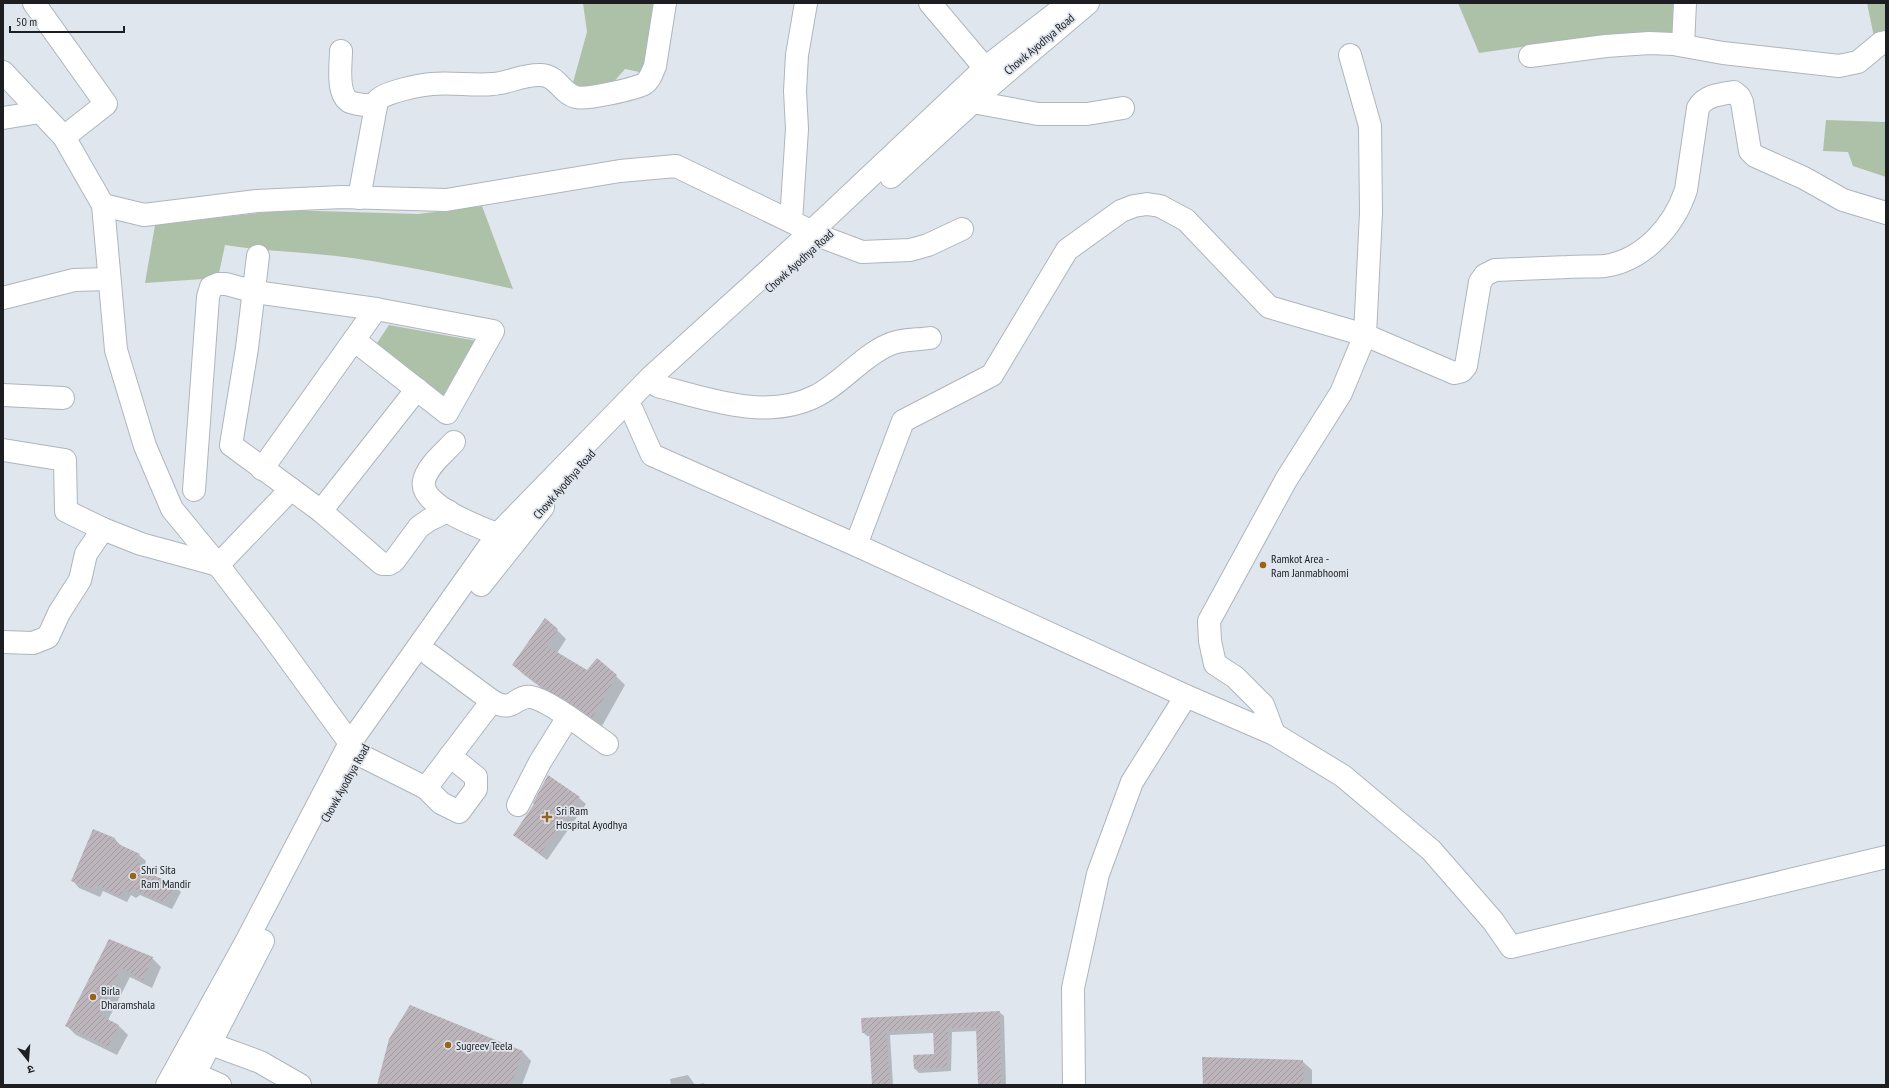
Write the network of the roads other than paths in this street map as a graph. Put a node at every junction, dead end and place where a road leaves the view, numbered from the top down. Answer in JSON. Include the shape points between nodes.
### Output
{"nodes":[{"id":1,"x":34,"y":3,"type":"edge"},
{"id":2,"x":665,"y":3,"type":"edge"},
{"id":3,"x":806,"y":3,"type":"edge"},
{"id":4,"x":930,"y":3,"type":"edge"},
{"id":5,"x":1069,"y":3,"type":"edge"},
{"id":6,"x":1088,"y":3,"type":"edge"},
{"id":7,"x":1685,"y":3,"type":"edge"},
{"id":8,"x":1886,"y":42,"type":"edge"},
{"id":9,"x":1683,"y":45,"type":"junction"},
{"id":10,"x":342,"y":51,"type":"dead end"},
{"id":11,"x":1350,"y":55,"type":"dead end"},
{"id":12,"x":1530,"y":56,"type":"dead end"},
{"id":13,"x":3,"y":72,"type":"edge"},
{"id":14,"x":990,"y":75,"type":"junction"},
{"id":15,"x":973,"y":102,"type":"junction"},
{"id":16,"x":376,"y":106,"type":"junction"},
{"id":17,"x":1123,"y":108,"type":"dead end"},
{"id":18,"x":40,"y":112,"type":"junction"},
{"id":19,"x":3,"y":118,"type":"edge"},
{"id":20,"x":64,"y":137,"type":"junction"},
{"id":21,"x":359,"y":198,"type":"junction"},
{"id":22,"x":103,"y":205,"type":"junction"},
{"id":23,"x":1886,"y":213,"type":"edge"},
{"id":24,"x":791,"y":221,"type":"junction"},
{"id":25,"x":962,"y":229,"type":"dead end"},
{"id":26,"x":818,"y":234,"type":"junction"},
{"id":27,"x":258,"y":256,"type":"dead end"},
{"id":28,"x":109,"y":279,"type":"junction"},
{"id":29,"x":255,"y":292,"type":"junction"},
{"id":30,"x":3,"y":298,"type":"edge"},
{"id":31,"x":376,"y":309,"type":"junction"},
{"id":32,"x":1365,"y":335,"type":"junction"},
{"id":33,"x":930,"y":338,"type":"dead end"},
{"id":34,"x":354,"y":340,"type":"junction"},
{"id":35,"x":658,"y":386,"type":"junction"},
{"id":36,"x":417,"y":389,"type":"junction"},
{"id":37,"x":3,"y":395,"type":"edge"},
{"id":38,"x":63,"y":398,"type":"dead end"},
{"id":39,"x":632,"y":410,"type":"junction"},
{"id":40,"x":454,"y":442,"type":"dead end"},
{"id":41,"x":3,"y":450,"type":"edge"},
{"id":42,"x":262,"y":469,"type":"junction"},
{"id":43,"x":291,"y":489,"type":"junction"},
{"id":44,"x":194,"y":490,"type":"dead end"},
{"id":45,"x":320,"y":511,"type":"junction"},
{"id":46,"x":448,"y":511,"type":"junction"},
{"id":47,"x":103,"y":529,"type":"junction"},
{"id":48,"x":506,"y":538,"type":"junction"},
{"id":49,"x":856,"y":545,"type":"junction"},
{"id":50,"x":218,"y":565,"type":"junction"},
{"id":51,"x":3,"y":642,"type":"edge"},
{"id":52,"x":430,"y":655,"type":"junction"},
{"id":53,"x":1186,"y":696,"type":"junction"},
{"id":54,"x":492,"y":701,"type":"junction"},
{"id":55,"x":568,"y":717,"type":"junction"},
{"id":56,"x":1274,"y":734,"type":"junction"},
{"id":57,"x":607,"y":744,"type":"dead end"},
{"id":58,"x":354,"y":748,"type":"junction"},
{"id":59,"x":450,"y":756,"type":"junction"},
{"id":60,"x":426,"y":788,"type":"junction"},
{"id":61,"x":518,"y":805,"type":"dead end"},
{"id":62,"x":1886,"y":857,"type":"edge"},
{"id":63,"x":211,"y":1044,"type":"junction"},
{"id":64,"x":192,"y":1080,"type":"edge"},
{"id":65,"x":167,"y":1085,"type":"edge"},
{"id":66,"x":220,"y":1085,"type":"edge"},
{"id":67,"x":300,"y":1085,"type":"edge"},
{"id":68,"x":1074,"y":1085,"type":"edge"}],
"edges":[{"from":1,"to":20,"type":"street","via":[[106,104]]},
{"from":2,"to":16,"type":"street","via":[[655,66],[651,76],[638,86],[576,98],[548,76],[532,75],[494,84],[432,84],[387,94],[377,100]]},
{"from":3,"to":24,"type":"street","via":[[796,70],[797,129]]},
{"from":4,"to":14,"type":"street"},
{"from":5,"to":14,"type":"street"},
{"from":6,"to":14,"type":"street","name":"Chowk Ayodhya Road"},
{"from":7,"to":9,"type":"street"},
{"from":8,"to":9,"type":"street","via":[[1881,43],[1858,62],[1839,66],[1723,53]]},
{"from":9,"to":12,"type":"street","via":[[1649,42]]},
{"from":10,"to":16,"type":"street","via":[[342,87],[345,97],[351,102]]},
{"from":11,"to":32,"type":"street","via":[[1370,126],[1371,213]]},
{"from":13,"to":18,"type":"street"},
{"from":14,"to":15,"type":"street","name":"Chowk Ayodhya Road"},
{"from":14,"to":26,"type":"street"},
{"from":15,"to":17,"type":"street","via":[[1038,114],[1087,114]]},
{"from":15,"to":26,"type":"street","name":"Chowk Ayodhya Road"},
{"from":16,"to":21,"type":"street"},
{"from":18,"to":19,"type":"street"},
{"from":18,"to":20,"type":"street"},
{"from":20,"to":22,"type":"street"},
{"from":21,"to":22,"type":"street","via":[[258,200],[144,215]]},
{"from":21,"to":24,"type":"street","via":[[446,200],[620,171],[676,166]]},
{"from":22,"to":28,"type":"street"},
{"from":23,"to":32,"type":"street","via":[[1843,200],[1804,178],[1755,156],[1750,151],[1741,98],[1734,92],[1716,96],[1704,101],[1698,108],[1682,202],[1650,245],[1628,258],[1605,266],[1495,270],[1485,275],[1480,282],[1466,366],[1454,374]]},
{"from":24,"to":26,"type":"street"},
{"from":25,"to":26,"type":"street","via":[[928,245],[910,250],[862,252]]},
{"from":26,"to":35,"type":"street","name":"Chowk Ayodhya Road"},
{"from":26,"to":48,"type":"street","via":[[650,378]]},
{"from":27,"to":29,"type":"street"},
{"from":28,"to":30,"type":"street","via":[[74,280]]},
{"from":28,"to":50,"type":"street","via":[[116,350],[145,446],[172,509]]},
{"from":29,"to":31,"type":"street"},
{"from":29,"to":42,"type":"street","via":[[230,445]]},
{"from":29,"to":44,"type":"street","via":[[226,284],[211,287],[208,297]]},
{"from":31,"to":34,"type":"street"},
{"from":31,"to":36,"type":"street","via":[[493,331],[446,413]]},
{"from":32,"to":49,"type":"street","via":[[1270,307],[1196,229],[1173,212],[1147,204],[1121,211],[1067,250],[992,375],[903,421]]},
{"from":32,"to":56,"type":"street","via":[[1341,393],[1286,480],[1209,621],[1215,664],[1235,677],[1264,705]]},
{"from":33,"to":35,"type":"street","via":[[890,344],[872,353],[816,396],[778,406],[740,407]]},
{"from":34,"to":36,"type":"street"},
{"from":34,"to":42,"type":"street"},
{"from":35,"to":39,"type":"street","name":"Chowk Ayodhya Road"},
{"from":36,"to":45,"type":"street"},
{"from":37,"to":38,"type":"street"},
{"from":39,"to":48,"type":"street","name":"Chowk Ayodhya Road","via":[[560,486]]},
{"from":39,"to":49,"type":"street","via":[[652,455]]},
{"from":40,"to":46,"type":"street","via":[[427,471],[423,482],[424,490],[433,501]]},
{"from":41,"to":47,"type":"street","via":[[65,460],[66,511]]},
{"from":42,"to":43,"type":"street"},
{"from":43,"to":45,"type":"street"},
{"from":43,"to":50,"type":"street"},
{"from":45,"to":46,"type":"street","via":[[382,564],[394,561],[419,527]]},
{"from":46,"to":48,"type":"street","via":[[466,522]]},
{"from":47,"to":50,"type":"street","via":[[141,544]]},
{"from":47,"to":51,"type":"street","via":[[86,554],[80,580],[59,613],[48,637],[33,643]]},
{"from":48,"to":52,"type":"street","name":"Chowk Ayodhya Road","via":[[496,564]]},
{"from":48,"to":58,"type":"street"},
{"from":49,"to":53,"type":"street"},
{"from":50,"to":58,"type":"street"},
{"from":52,"to":54,"type":"street"},
{"from":52,"to":58,"type":"street","name":"Chowk Ayodhya Road"},
{"from":53,"to":56,"type":"street"},
{"from":53,"to":68,"type":"street","via":[[1132,782],[1098,874],[1073,988]]},
{"from":54,"to":55,"type":"street","via":[[507,706],[533,698]]},
{"from":54,"to":59,"type":"street"},
{"from":55,"to":57,"type":"street"},
{"from":55,"to":61,"type":"street","via":[[540,762]]},
{"from":56,"to":62,"type":"street","via":[[1343,776],[1431,850],[1493,921],[1512,947]]},
{"from":58,"to":60,"type":"street"},
{"from":58,"to":63,"type":"street","name":"Chowk Ayodhya Road"},
{"from":58,"to":65,"type":"street"},
{"from":59,"to":60,"type":"street"},
{"from":59,"to":60,"type":"street","via":[[476,777],[476,790],[459,812],[441,803]]},
{"from":63,"to":64,"type":"street","name":"Chowk Ayodhya Road"},
{"from":63,"to":67,"type":"street","via":[[260,1062]]},
{"from":64,"to":66,"type":"street"}]}
